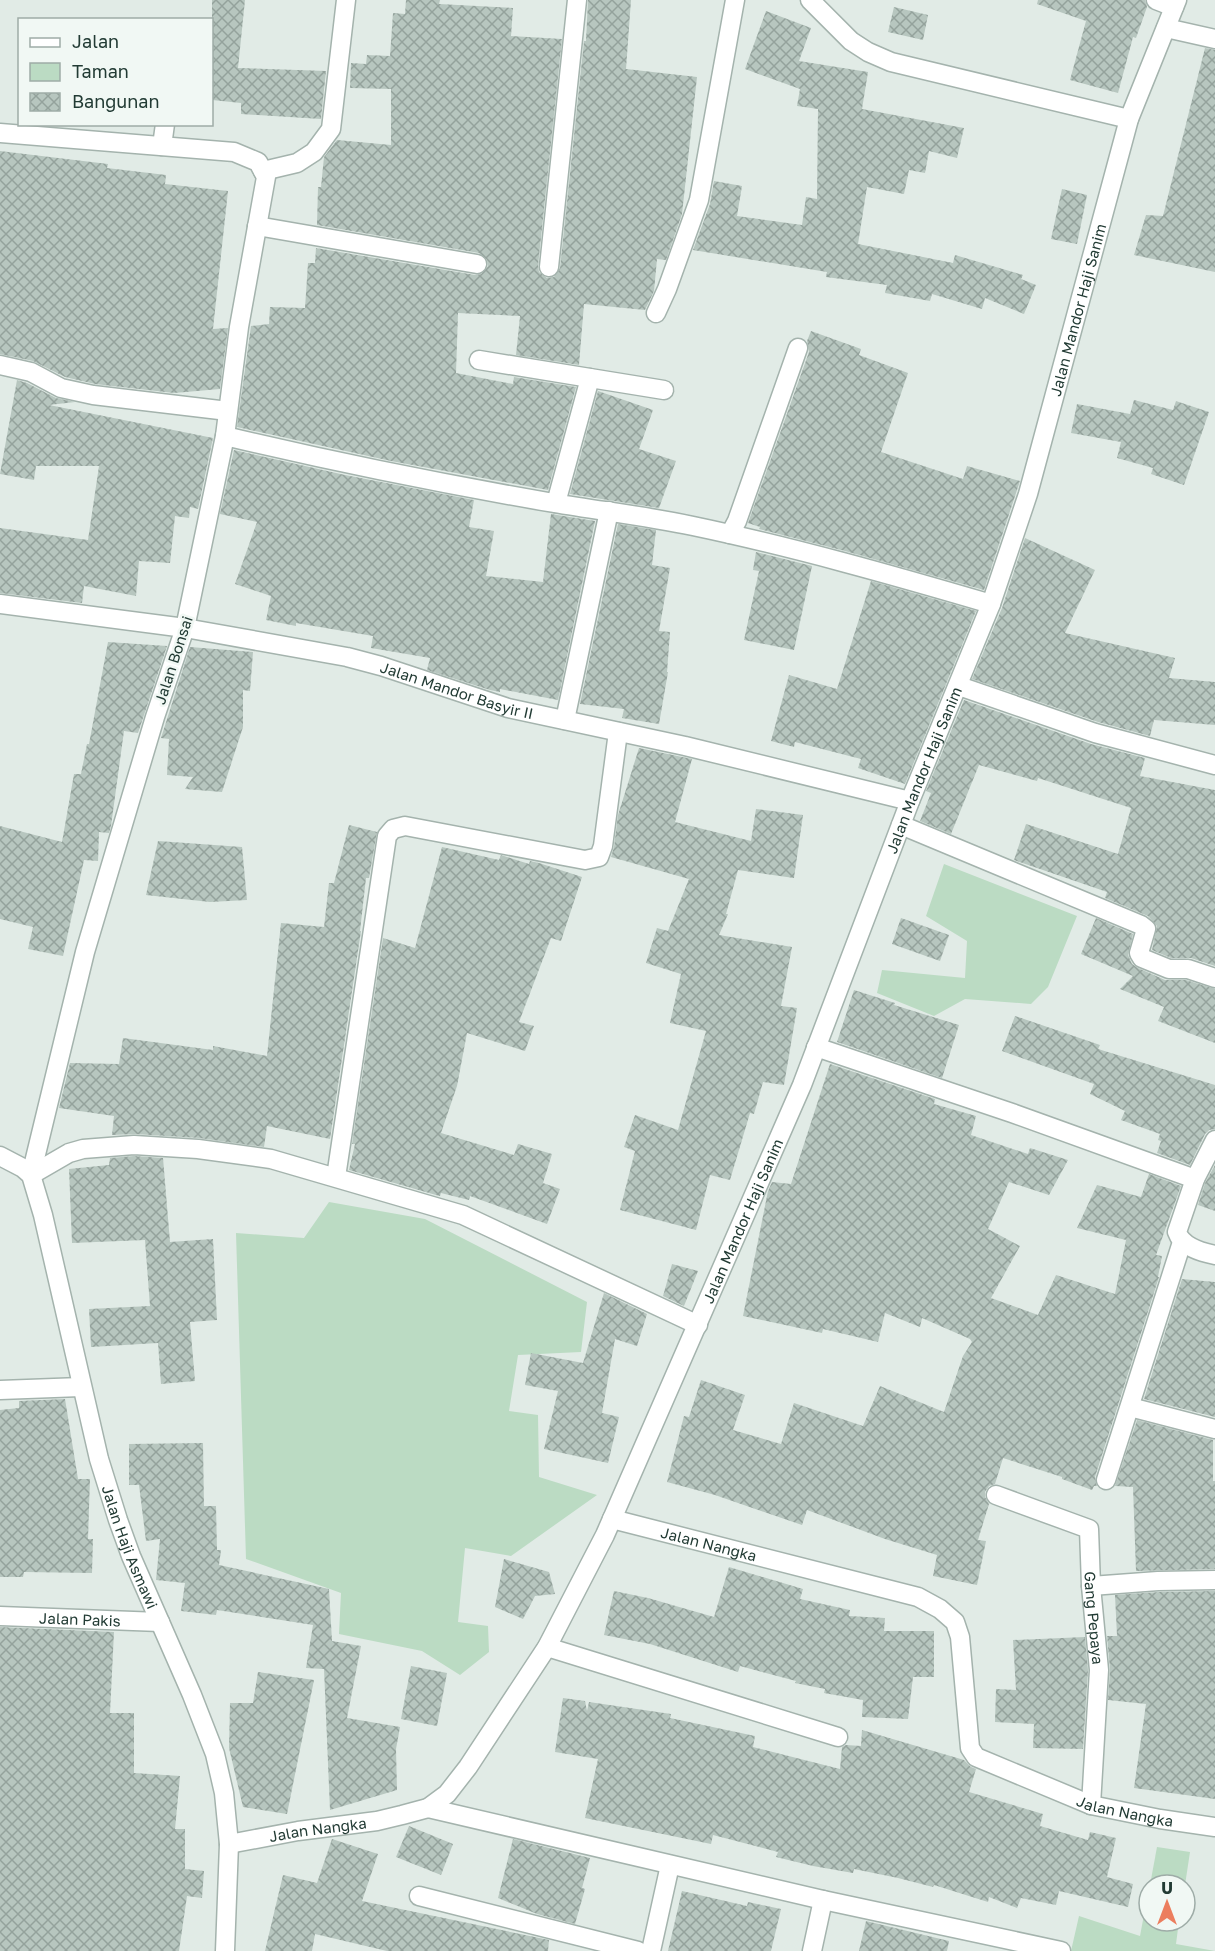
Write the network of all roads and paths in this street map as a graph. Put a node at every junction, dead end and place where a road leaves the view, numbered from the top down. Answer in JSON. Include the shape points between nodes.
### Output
{"nodes":[{"id":1,"x":346,"y":0,"type":"edge"},
{"id":2,"x":577,"y":0,"type":"edge"},
{"id":3,"x":735,"y":0,"type":"edge"},
{"id":4,"x":810,"y":0,"type":"edge"},
{"id":5,"x":1156,"y":0,"type":"edge"},
{"id":6,"x":1176,"y":4,"type":"edge"},
{"id":7,"x":1166,"y":28,"type":"junction"},
{"id":8,"x":1215,"y":39,"type":"edge"},
{"id":9,"x":1128,"y":119,"type":"junction"},
{"id":10,"x":165,"y":126,"type":"edge"},
{"id":11,"x":0,"y":133,"type":"edge"},
{"id":12,"x":162,"y":146,"type":"junction"},
{"id":13,"x":263,"y":171,"type":"junction"},
{"id":14,"x":257,"y":226,"type":"junction"},
{"id":15,"x":477,"y":264,"type":"dead end"},
{"id":16,"x":549,"y":267,"type":"dead end"},
{"id":17,"x":656,"y":312,"type":"dead end"},
{"id":18,"x":798,"y":348,"type":"dead end"},
{"id":19,"x":479,"y":360,"type":"dead end"},
{"id":20,"x":0,"y":365,"type":"edge"},
{"id":21,"x":590,"y":378,"type":"junction"},
{"id":22,"x":664,"y":390,"type":"dead end"},
{"id":23,"x":228,"y":411,"type":"junction"},
{"id":24,"x":225,"y":436,"type":"junction"},
{"id":25,"x":556,"y":504,"type":"junction"},
{"id":26,"x":609,"y":511,"type":"junction"},
{"id":27,"x":730,"y":534,"type":"junction"},
{"id":28,"x":0,"y":604,"type":"edge"},
{"id":29,"x":991,"y":604,"type":"junction"},
{"id":30,"x":185,"y":628,"type":"junction"},
{"id":31,"x":958,"y":686,"type":"junction"},
{"id":32,"x":565,"y":720,"type":"junction"},
{"id":33,"x":618,"y":732,"type":"junction"},
{"id":34,"x":1215,"y":765,"type":"edge"},
{"id":35,"x":910,"y":801,"type":"junction"},
{"id":36,"x":901,"y":825,"type":"junction"},
{"id":37,"x":1215,"y":978,"type":"edge"},
{"id":38,"x":816,"y":1047,"type":"junction"},
{"id":39,"x":1215,"y":1140,"type":"edge"},
{"id":40,"x":0,"y":1156,"type":"edge"},
{"id":41,"x":31,"y":1175,"type":"junction"},
{"id":42,"x":336,"y":1177,"type":"junction"},
{"id":43,"x":1195,"y":1179,"type":"junction"},
{"id":44,"x":1182,"y":1242,"type":"junction"},
{"id":45,"x":1215,"y":1256,"type":"edge"},
{"id":46,"x":698,"y":1325,"type":"junction"},
{"id":47,"x":81,"y":1387,"type":"junction"},
{"id":48,"x":0,"y":1390,"type":"edge"},
{"id":49,"x":1130,"y":1407,"type":"junction"},
{"id":50,"x":1215,"y":1429,"type":"edge"},
{"id":51,"x":1106,"y":1480,"type":"dead end"},
{"id":52,"x":996,"y":1495,"type":"dead end"},
{"id":53,"x":612,"y":1519,"type":"junction"},
{"id":54,"x":1215,"y":1580,"type":"edge"},
{"id":55,"x":1091,"y":1586,"type":"junction"},
{"id":56,"x":0,"y":1616,"type":"edge"},
{"id":57,"x":160,"y":1622,"type":"junction"},
{"id":58,"x":547,"y":1647,"type":"junction"},
{"id":59,"x":838,"y":1737,"type":"dead end"},
{"id":60,"x":1091,"y":1805,"type":"junction"},
{"id":61,"x":428,"y":1808,"type":"junction"},
{"id":62,"x":1215,"y":1827,"type":"edge"},
{"id":63,"x":229,"y":1845,"type":"junction"},
{"id":64,"x":670,"y":1865,"type":"junction"},
{"id":65,"x":419,"y":1896,"type":"dead end"},
{"id":66,"x":823,"y":1900,"type":"junction"},
{"id":67,"x":974,"y":1943,"type":"edge"},
{"id":68,"x":225,"y":1951,"type":"edge"},
{"id":69,"x":638,"y":1951,"type":"edge"},
{"id":70,"x":651,"y":1951,"type":"edge"},
{"id":71,"x":812,"y":1951,"type":"edge"},
{"id":72,"x":1061,"y":1951,"type":"edge"}],
"edges":[{"from":1,"to":13,"type":"street","via":[[331,129],[314,152],[297,163]]},
{"from":2,"to":16,"type":"street"},
{"from":3,"to":17,"type":"street","via":[[699,200]]},
{"from":4,"to":9,"type":"street","via":[[851,41],[891,62]]},
{"from":5,"to":6,"type":"street"},
{"from":6,"to":7,"type":"street","name":"Jalan Mandor Haji Sanim"},
{"from":7,"to":8,"type":"street"},
{"from":7,"to":9,"type":"street","name":"Jalan Mandor Haji Sanim"},
{"from":9,"to":29,"type":"street","name":"Jalan Mandor Haji Sanim","via":[[1028,494]]},
{"from":10,"to":12,"type":"street"},
{"from":11,"to":12,"type":"street"},
{"from":12,"to":13,"type":"street","via":[[234,152],[258,162]]},
{"from":13,"to":14,"type":"street","name":"Jalan Bonsai","via":[[266,177]]},
{"from":14,"to":15,"type":"street"},
{"from":14,"to":23,"type":"street","name":"Jalan Bonsai"},
{"from":18,"to":27,"type":"street"},
{"from":19,"to":21,"type":"street"},
{"from":20,"to":23,"type":"street","via":[[93,395]]},
{"from":21,"to":22,"type":"street"},
{"from":21,"to":25,"type":"street"},
{"from":23,"to":24,"type":"street","name":"Jalan Bonsai"},
{"from":24,"to":25,"type":"street","via":[[397,475]]},
{"from":24,"to":30,"type":"street","name":"Jalan Bonsai"},
{"from":25,"to":26,"type":"street"},
{"from":26,"to":27,"type":"street"},
{"from":26,"to":32,"type":"street"},
{"from":27,"to":29,"type":"street","via":[[870,568]]},
{"from":28,"to":30,"type":"street","name":"Jalan Mandor Basyir II"},
{"from":29,"to":31,"type":"street","name":"Jalan Mandor Haji Sanim"},
{"from":30,"to":32,"type":"street","name":"Jalan Mandor Basyir II","via":[[347,657],[508,708]]},
{"from":30,"to":41,"type":"street","name":"Jalan Bonsai","via":[[85,952]]},
{"from":31,"to":34,"type":"street","via":[[1095,733]]},
{"from":31,"to":35,"type":"street","name":"Jalan Mandor Haji Sanim"},
{"from":32,"to":33,"type":"street","name":"Jalan Mandor Basyir II"},
{"from":33,"to":35,"type":"street","name":"Jalan Mandor Basyir II"},
{"from":33,"to":42,"type":"street","via":[[599,857],[585,860],[405,826],[393,829],[387,836]]},
{"from":35,"to":36,"type":"street","name":"Jalan Mandor Haji Sanim"},
{"from":36,"to":37,"type":"street","via":[[1141,925],[1146,929],[1139,953],[1142,957],[1169,969],[1188,969]]},
{"from":36,"to":38,"type":"street","name":"Jalan Mandor Haji Sanim"},
{"from":38,"to":43,"type":"street"},
{"from":38,"to":46,"type":"street","name":"Jalan Mandor Haji Sanim"},
{"from":39,"to":43,"type":"street"},
{"from":40,"to":41,"type":"street"},
{"from":41,"to":42,"type":"street","via":[[76,1150],[134,1145],[232,1152]]},
{"from":41,"to":47,"type":"street","name":"Jalan Haji Asmawi","via":[[44,1215]]},
{"from":42,"to":46,"type":"street","via":[[463,1215]]},
{"from":43,"to":44,"type":"street","via":[[1177,1232]]},
{"from":44,"to":45,"type":"street"},
{"from":44,"to":49,"type":"street"},
{"from":46,"to":53,"type":"street","name":"Jalan Mandor Haji Sanim"},
{"from":47,"to":48,"type":"street"},
{"from":47,"to":57,"type":"street","name":"Jalan Haji Asmawi","via":[[118,1520]]},
{"from":49,"to":50,"type":"street"},
{"from":49,"to":51,"type":"street"},
{"from":52,"to":55,"type":"street","name":"Gang Pepaya","via":[[1089,1529]]},
{"from":53,"to":58,"type":"street","name":"Jalan Nangka"},
{"from":53,"to":60,"type":"street","name":"Jalan Nangka","via":[[918,1597],[940,1609],[955,1622],[960,1637],[970,1748],[976,1758]]},
{"from":54,"to":55,"type":"street"},
{"from":55,"to":60,"type":"street","name":"Gang Pepaya","via":[[1099,1670]]},
{"from":56,"to":57,"type":"street","name":"Jalan Pakis"},
{"from":57,"to":63,"type":"street","name":"Jalan Haji Asmawi","via":[[215,1754]]},
{"from":58,"to":59,"type":"street"},
{"from":58,"to":61,"type":"street","name":"Jalan Nangka","via":[[468,1767],[447,1794]]},
{"from":60,"to":62,"type":"street","name":"Jalan Nangka"},
{"from":61,"to":63,"type":"street","name":"Jalan Nangka","via":[[377,1821]]},
{"from":61,"to":64,"type":"street"},
{"from":63,"to":68,"type":"street","name":"Jalan Haji Asmawi"},
{"from":64,"to":66,"type":"street"},
{"from":64,"to":70,"type":"street"},
{"from":65,"to":69,"type":"street"},
{"from":66,"to":67,"type":"street"},
{"from":66,"to":71,"type":"street"},
{"from":67,"to":72,"type":"street"}]}
